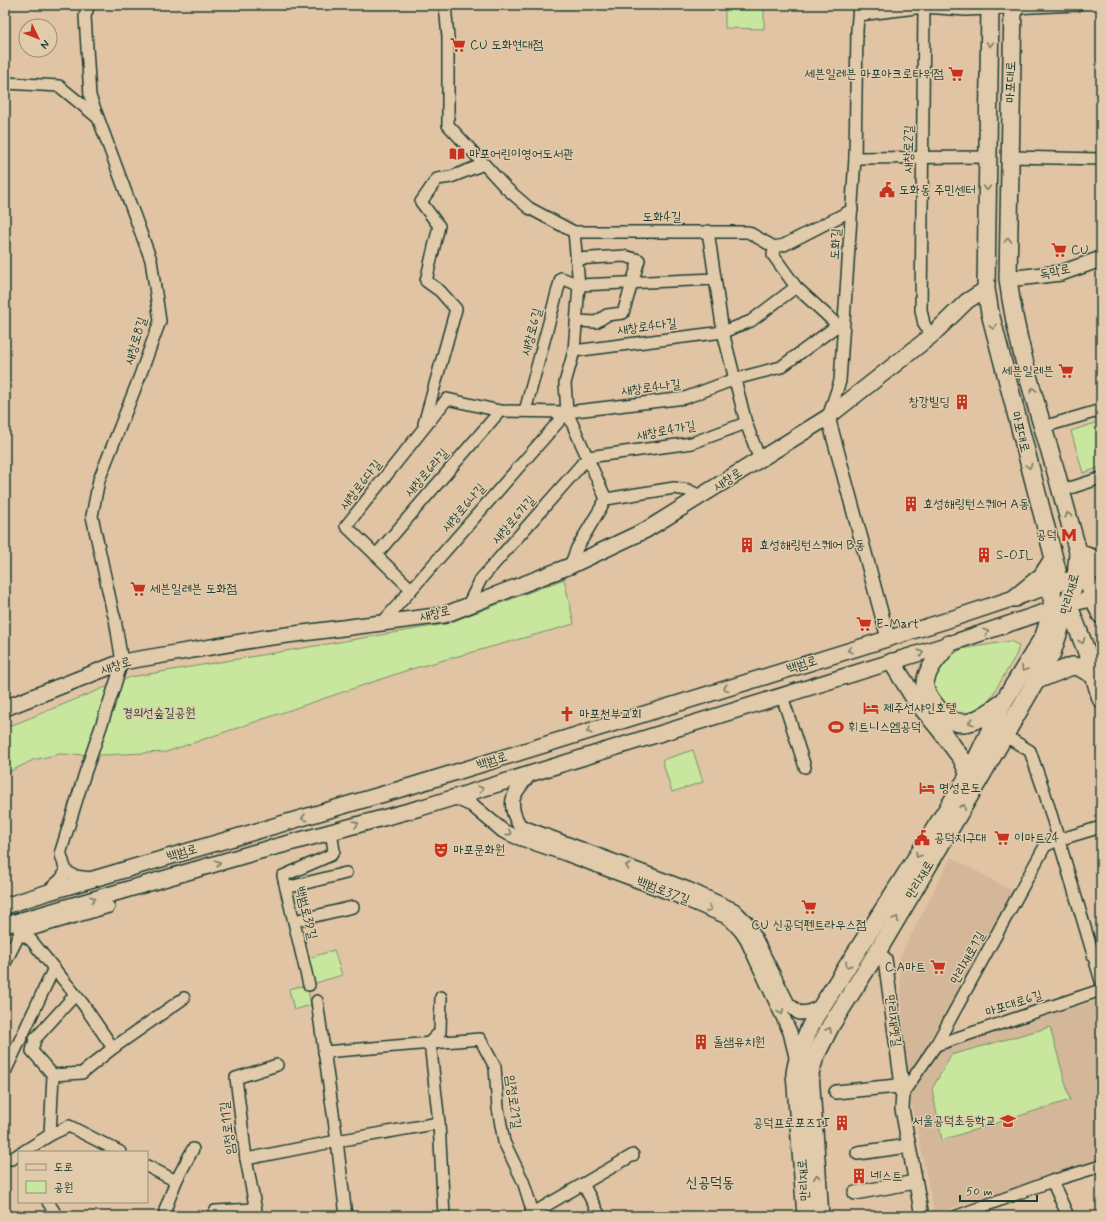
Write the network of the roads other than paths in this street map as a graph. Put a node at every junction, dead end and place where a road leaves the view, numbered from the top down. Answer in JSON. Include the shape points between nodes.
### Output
{"nodes":[{"id":1,"x":88,"y":5,"type":"edge"},
{"id":2,"x":445,"y":5,"type":"edge"},
{"id":3,"x":1077,"y":5,"type":"edge"},
{"id":4,"x":990,"y":6,"type":"edge"},
{"id":5,"x":1013,"y":6,"type":"edge"},
{"id":6,"x":924,"y":7,"type":"junction"},
{"id":7,"x":859,"y":10,"type":"edge"},
{"id":8,"x":5,"y":83,"type":"edge"},
{"id":9,"x":99,"y":119,"type":"junction"},
{"id":10,"x":988,"y":157,"type":"junction"},
{"id":11,"x":1010,"y":157,"type":"junction"},
{"id":12,"x":855,"y":158,"type":"junction"},
{"id":13,"x":923,"y":158,"type":"junction"},
{"id":14,"x":1101,"y":159,"type":"edge"},
{"id":15,"x":484,"y":164,"type":"junction"},
{"id":16,"x":852,"y":210,"type":"junction"},
{"id":17,"x":708,"y":231,"type":"junction"},
{"id":18,"x":574,"y":232,"type":"junction"},
{"id":19,"x":774,"y":247,"type":"junction"},
{"id":20,"x":576,"y":259,"type":"junction"},
{"id":21,"x":1101,"y":259,"type":"edge"},
{"id":22,"x":715,"y":279,"type":"junction"},
{"id":23,"x":1008,"y":279,"type":"junction"},
{"id":24,"x":633,"y":282,"type":"junction"},
{"id":25,"x":579,"y":285,"type":"junction"},
{"id":26,"x":796,"y":287,"type":"junction"},
{"id":27,"x":986,"y":289,"type":"junction"},
{"id":28,"x":577,"y":321,"type":"junction"},
{"id":29,"x":841,"y":328,"type":"junction"},
{"id":30,"x":723,"y":332,"type":"junction"},
{"id":31,"x":931,"y":336,"type":"junction"},
{"id":32,"x":574,"y":351,"type":"junction"},
{"id":33,"x":735,"y":379,"type":"junction"},
{"id":34,"x":500,"y":410,"type":"junction"},
{"id":35,"x":1101,"y":410,"type":"edge"},
{"id":36,"x":526,"y":411,"type":"junction"},
{"id":37,"x":567,"y":412,"type":"junction"},
{"id":38,"x":828,"y":417,"type":"junction"},
{"id":39,"x":746,"y":423,"type":"junction"},
{"id":40,"x":1043,"y":427,"type":"junction"},
{"id":41,"x":423,"y":429,"type":"junction"},
{"id":42,"x":588,"y":457,"type":"junction"},
{"id":43,"x":760,"y":460,"type":"junction"},
{"id":44,"x":1101,"y":478,"type":"edge"},
{"id":45,"x":1061,"y":491,"type":"junction"},
{"id":46,"x":702,"y":496,"type":"junction"},
{"id":47,"x":606,"y":499,"type":"junction"},
{"id":48,"x":1078,"y":553,"type":"junction"},
{"id":49,"x":376,"y":554,"type":"junction"},
{"id":50,"x":1053,"y":559,"type":"junction"},
{"id":51,"x":1101,"y":561,"type":"edge"},
{"id":52,"x":570,"y":566,"type":"junction"},
{"id":53,"x":1101,"y":569,"type":"edge"},
{"id":54,"x":1068,"y":580,"type":"junction"},
{"id":55,"x":411,"y":589,"type":"junction"},
{"id":56,"x":1015,"y":598,"type":"junction"},
{"id":57,"x":1097,"y":598,"type":"edge"},
{"id":58,"x":1068,"y":604,"type":"junction"},
{"id":59,"x":468,"y":605,"type":"junction"},
{"id":60,"x":1052,"y":610,"type":"junction"},
{"id":61,"x":1101,"y":615,"type":"edge"},
{"id":62,"x":382,"y":623,"type":"junction"},
{"id":63,"x":888,"y":638,"type":"junction"},
{"id":64,"x":950,"y":644,"type":"junction"},
{"id":65,"x":122,"y":662,"type":"junction"},
{"id":66,"x":892,"y":662,"type":"junction"},
{"id":67,"x":1095,"y":676,"type":"junction"},
{"id":68,"x":1037,"y":680,"type":"junction"},
{"id":69,"x":782,"y":696,"type":"junction"},
{"id":70,"x":1101,"y":699,"type":"edge"},
{"id":71,"x":1004,"y":701,"type":"junction"},
{"id":72,"x":5,"y":708,"type":"edge"},
{"id":73,"x":654,"y":711,"type":"junction"},
{"id":74,"x":662,"y":733,"type":"junction"},
{"id":75,"x":1004,"y":735,"type":"junction"},
{"id":76,"x":805,"y":767,"type":"dead end"},
{"id":77,"x":531,"y":773,"type":"junction"},
{"id":78,"x":968,"y":775,"type":"junction"},
{"id":79,"x":411,"y":786,"type":"junction"},
{"id":80,"x":454,"y":797,"type":"junction"},
{"id":81,"x":420,"y":808,"type":"junction"},
{"id":82,"x":1101,"y":827,"type":"edge"},
{"id":83,"x":331,"y":831,"type":"junction"},
{"id":84,"x":1058,"y":840,"type":"junction"},
{"id":85,"x":66,"y":871,"type":"junction"},
{"id":86,"x":346,"y":873,"type":"dead end"},
{"id":87,"x":95,"y":879,"type":"junction"},
{"id":88,"x":286,"y":888,"type":"junction"},
{"id":89,"x":44,"y":894,"type":"junction"},
{"id":90,"x":12,"y":904,"type":"edge"},
{"id":91,"x":109,"y":907,"type":"dead end"},
{"id":92,"x":353,"y":907,"type":"dead end"},
{"id":93,"x":294,"y":921,"type":"junction"},
{"id":94,"x":14,"y":926,"type":"edge"},
{"id":95,"x":876,"y":954,"type":"junction"},
{"id":96,"x":5,"y":963,"type":"edge"},
{"id":97,"x":54,"y":968,"type":"junction"},
{"id":98,"x":1101,"y":981,"type":"edge"},
{"id":99,"x":310,"y":985,"type":"dead end"},
{"id":100,"x":1101,"y":990,"type":"edge"},
{"id":101,"x":75,"y":995,"type":"junction"},
{"id":102,"x":441,"y":997,"type":"dead end"},
{"id":103,"x":184,"y":998,"type":"dead end"},
{"id":104,"x":317,"y":1001,"type":"dead end"},
{"id":105,"x":822,"y":1006,"type":"junction"},
{"id":106,"x":430,"y":1042,"type":"junction"},
{"id":107,"x":936,"y":1045,"type":"junction"},
{"id":108,"x":114,"y":1048,"type":"junction"},
{"id":109,"x":324,"y":1052,"type":"junction"},
{"id":110,"x":797,"y":1061,"type":"junction"},
{"id":111,"x":277,"y":1065,"type":"dead end"},
{"id":112,"x":5,"y":1072,"type":"edge"},
{"id":113,"x":53,"y":1075,"type":"junction"},
{"id":114,"x":803,"y":1085,"type":"junction"},
{"id":115,"x":836,"y":1092,"type":"dead end"},
{"id":116,"x":902,"y":1092,"type":"junction"},
{"id":117,"x":438,"y":1123,"type":"junction"},
{"id":118,"x":50,"y":1135,"type":"junction"},
{"id":119,"x":337,"y":1141,"type":"junction"},
{"id":120,"x":908,"y":1146,"type":"junction"},
{"id":121,"x":193,"y":1149,"type":"dead end"},
{"id":122,"x":25,"y":1151,"type":"edge"},
{"id":123,"x":118,"y":1151,"type":"edge"},
{"id":124,"x":858,"y":1153,"type":"dead end"},
{"id":125,"x":633,"y":1155,"type":"dead end"},
{"id":126,"x":246,"y":1159,"type":"junction"},
{"id":127,"x":1101,"y":1166,"type":"edge"},
{"id":128,"x":148,"y":1167,"type":"edge"},
{"id":129,"x":176,"y":1181,"type":"junction"},
{"id":130,"x":915,"y":1182,"type":"junction"},
{"id":131,"x":1052,"y":1182,"type":"junction"},
{"id":132,"x":583,"y":1184,"type":"junction"},
{"id":133,"x":855,"y":1193,"type":"dead end"},
{"id":134,"x":49,"y":1203,"type":"edge"},
{"id":135,"x":166,"y":1213,"type":"edge"},
{"id":136,"x":256,"y":1213,"type":"edge"},
{"id":137,"x":532,"y":1215,"type":"edge"},
{"id":138,"x":57,"y":1216,"type":"edge"},
{"id":139,"x":212,"y":1216,"type":"edge"},
{"id":140,"x":346,"y":1216,"type":"edge"},
{"id":141,"x":444,"y":1216,"type":"edge"},
{"id":142,"x":600,"y":1216,"type":"edge"},
{"id":143,"x":806,"y":1216,"type":"edge"},
{"id":144,"x":820,"y":1216,"type":"edge"},
{"id":145,"x":922,"y":1216,"type":"edge"},
{"id":146,"x":957,"y":1216,"type":"edge"},
{"id":147,"x":1068,"y":1216,"type":"edge"}],
"edges":[{"from":1,"to":9,"type":"street","name":"새창로8길","via":[[85,16],[90,96]]},
{"from":2,"to":15,"type":"street","name":"도화4길","via":[[448,37],[448,125]]},
{"from":3,"to":5,"type":"street","via":[[1035,8]]},
{"from":4,"to":5,"type":"street"},
{"from":4,"to":6,"type":"street","via":[[966,10]]},
{"from":4,"to":10,"type":"main road","name":"마포대로","one_way":true},
{"from":5,"to":11,"type":"main road","name":"마포대로"},
{"from":6,"to":7,"type":"street"},
{"from":6,"to":13,"type":"street","name":"새창로2길"},
{"from":7,"to":12,"type":"street","name":"도화길"},
{"from":8,"to":9,"type":"street","via":[[59,86]]},
{"from":9,"to":65,"type":"street","name":"새창로8길","via":[[151,260],[160,321],[99,480],[92,516]]},
{"from":10,"to":13,"type":"street"},
{"from":10,"to":27,"type":"main road","name":"마포대로","one_way":true},
{"from":11,"to":14,"type":"street"},
{"from":23,"to":11,"type":"main road","name":"마포대로","one_way":true},
{"from":12,"to":13,"type":"street"},
{"from":12,"to":16,"type":"street","name":"도화길"},
{"from":13,"to":31,"type":"street","name":"새창로2길","via":[[921,310],[924,324]]},
{"from":15,"to":18,"type":"street","name":"도화4길","via":[[529,208]]},
{"from":15,"to":41,"type":"street","name":"새창로6다길","via":[[451,177],[437,179],[421,202],[439,226],[426,281],[440,291],[456,310]]},
{"from":16,"to":19,"type":"street","via":[[784,245]]},
{"from":16,"to":29,"type":"street","name":"도화길"},
{"from":17,"to":18,"type":"street","name":"도화4길"},
{"from":17,"to":19,"type":"street","name":"도화4길","via":[[748,232]]},
{"from":17,"to":22,"type":"street"},
{"from":18,"to":20,"type":"street"},
{"from":19,"to":26,"type":"street","via":[[773,255]]},
{"from":20,"to":24,"type":"street","via":[[624,256],[639,260]]},
{"from":20,"to":25,"type":"street"},
{"from":21,"to":23,"type":"main road","name":"독막로","via":[[1061,273]]},
{"from":22,"to":24,"type":"street"},
{"from":22,"to":30,"type":"street"},
{"from":40,"to":23,"type":"main road","name":"마포대로","one_way":true,"via":[[1011,305]]},
{"from":24,"to":25,"type":"street"},
{"from":24,"to":28,"type":"street","via":[[623,313],[607,315],[596,322]]},
{"from":25,"to":28,"type":"street"},
{"from":25,"to":36,"type":"street","name":"새창로6길","via":[[561,278]]},
{"from":26,"to":29,"type":"street"},
{"from":26,"to":30,"type":"street","name":"새창로4다길","via":[[751,321]]},
{"from":27,"to":31,"type":"main road","name":"새창로","via":[[967,301]]},
{"from":27,"to":50,"type":"main road","name":"마포대로","one_way":true,"via":[[990,314]]},
{"from":28,"to":32,"type":"street"},
{"from":29,"to":33,"type":"street","via":[[781,367]]},
{"from":29,"to":38,"type":"street","name":"도화길","via":[[840,381]]},
{"from":30,"to":32,"type":"street","name":"새창로4다길"},
{"from":30,"to":33,"type":"street"},
{"from":31,"to":38,"type":"main road","name":"새창로"},
{"from":32,"to":37,"type":"street","via":[[565,383]]},
{"from":33,"to":37,"type":"street","name":"새창로4나길","via":[[685,398]]},
{"from":33,"to":39,"type":"street"},
{"from":34,"to":36,"type":"street","name":"새창로6다길"},
{"from":34,"to":41,"type":"street","name":"새창로6다길","via":[[446,399]]},
{"from":34,"to":49,"type":"street","name":"새창로6라길"},
{"from":35,"to":40,"type":"street","name":"마포대로"},
{"from":36,"to":37,"type":"street","name":"새창로6다길"},
{"from":37,"to":42,"type":"street"},
{"from":37,"to":55,"type":"street","name":"새창로6나길"},
{"from":38,"to":43,"type":"main road","name":"새창로"},
{"from":38,"to":63,"type":"street"},
{"from":39,"to":42,"type":"street","name":"새창로4가길","via":[[692,443]]},
{"from":39,"to":43,"type":"street"},
{"from":40,"to":45,"type":"main road","name":"마포대로"},
{"from":41,"to":49,"type":"street","name":"새창로6다길","via":[[346,526]]},
{"from":42,"to":47,"type":"street"},
{"from":42,"to":59,"type":"street","name":"새창로6가길","via":[[481,579]]},
{"from":43,"to":46,"type":"main road","name":"새창로"},
{"from":44,"to":45,"type":"street"},
{"from":48,"to":45,"type":"main road","name":"마포대로","one_way":true},
{"from":46,"to":47,"type":"street","via":[[674,488]]},
{"from":46,"to":52,"type":"main road","name":"새창로","via":[[646,530]]},
{"from":47,"to":52,"type":"street","via":[[577,548]]},
{"from":48,"to":51,"type":"main road"},
{"from":48,"to":54,"type":"main road","name":"마포대로"},
{"from":49,"to":55,"type":"street","name":"새창로6다길"},
{"from":50,"to":54,"type":"main road","name":"마포대로"},
{"from":50,"to":56,"type":"main road","via":[[1042,576]]},
{"from":52,"to":59,"type":"main road","name":"새창로"},
{"from":53,"to":54,"type":"main road","name":"백범로"},
{"from":54,"to":56,"type":"main road","name":"백범로"},
{"from":54,"to":57,"type":"main road","name":"마포대로"},
{"from":54,"to":58,"type":"main road","name":"마포대로"},
{"from":54,"to":60,"type":"main road","name":"만리재로"},
{"from":55,"to":62,"type":"street","name":"새창로6나길"},
{"from":56,"to":63,"type":"main road","name":"백범로"},
{"from":57,"to":58,"type":"main road","name":"백범로"},
{"from":57,"to":61,"type":"main road","name":"마포대로"},
{"from":58,"to":60,"type":"main road","name":"백범로"},
{"from":58,"to":67,"type":"main road","name":"마포대로","one_way":true},
{"from":58,"to":68,"type":"main road","name":"만리재로","via":[[1052,653]]},
{"from":59,"to":62,"type":"main road","name":"새창로","via":[[444,615]]},
{"from":64,"to":60,"type":"main road","name":"백범로","one_way":true},
{"from":60,"to":71,"type":"main road","name":"만리재로","one_way":true,"via":[[1044,636]]},
{"from":62,"to":65,"type":"main road","name":"새창로","via":[[264,638]]},
{"from":63,"to":73,"type":"main road","name":"백범로","one_way":true},
{"from":66,"to":64,"type":"main road","name":"백범로","one_way":true},
{"from":71,"to":64,"type":"main road","one_way":true,"via":[[974,722],[965,724],[945,717],[928,696],[925,684],[936,660]]},
{"from":65,"to":72,"type":"main road","name":"새창로"},
{"from":65,"to":85,"type":"street","bridge":true,"via":[[61,851]]},
{"from":66,"to":69,"type":"main road","name":"백범로"},
{"from":66,"to":78,"type":"main road","via":[[915,699],[962,759]]},
{"from":67,"to":68,"type":"main road","via":[[1072,666]]},
{"from":67,"to":70,"type":"main road","name":"마포대로"},
{"from":68,"to":75,"type":"main road","name":"만리재로"},
{"from":69,"to":74,"type":"main road","name":"백범로"},
{"from":69,"to":76,"type":"street"},
{"from":71,"to":78,"type":"main road","name":"만리재로"},
{"from":73,"to":74,"type":"main road","via":[[646,720],[648,729]]},
{"from":73,"to":79,"type":"main road","name":"백범로","one_way":true},
{"from":74,"to":77,"type":"main road","name":"백범로"},
{"from":75,"to":84,"type":"street","via":[[1030,751]]},
{"from":95,"to":75,"type":"main road","name":"만리재로","one_way":true},
{"from":80,"to":77,"type":"main road","name":"백범로","one_way":true},
{"from":105,"to":77,"type":"street","name":"백범로37길","one_way":true,"via":[[799,1013],[788,1004],[748,924],[734,910],[688,889],[520,826],[514,816],[512,803],[517,789]]},
{"from":78,"to":105,"type":"main road","name":"만리재로","one_way":true},
{"from":79,"to":81,"type":"main road","via":[[404,796],[406,804]]},
{"from":79,"to":87,"type":"main road","name":"백범로","one_way":true},
{"from":80,"to":81,"type":"main road","name":"백범로"},
{"from":80,"to":110,"type":"street","name":"백범로37길","one_way":true,"via":[[472,804],[503,830],[516,837],[670,893],[729,918],[742,930],[763,973],[790,1032]]},
{"from":83,"to":81,"type":"main road","name":"백범로","one_way":true},
{"from":82,"to":84,"type":"street"},
{"from":83,"to":88,"type":"street","name":"백범로39길","via":[[334,851],[331,855],[283,876]]},
{"from":94,"to":83,"type":"main road","name":"백범로","one_way":true},
{"from":84,"to":98,"type":"street"},
{"from":84,"to":107,"type":"street","name":"만리재로1길","via":[[1045,846]]},
{"from":85,"to":87,"type":"street","name":"백범로","via":[[75,876]]},
{"from":85,"to":89,"type":"street","name":"백범로","via":[[57,884]]},
{"from":86,"to":88,"type":"street"},
{"from":87,"to":89,"type":"main road","name":"백범로"},
{"from":88,"to":93,"type":"street","name":"백범로39길"},
{"from":89,"to":90,"type":"main road","name":"백범로"},
{"from":90,"to":94,"type":"main road"},
{"from":91,"to":94,"type":"street"},
{"from":92,"to":93,"type":"street"},
{"from":93,"to":99,"type":"street","name":"백범로39길"},
{"from":94,"to":96,"type":"street"},
{"from":94,"to":97,"type":"street","via":[[31,940]]},
{"from":114,"to":95,"type":"main road","name":"만리재로","one_way":true,"via":[[820,1045]]},
{"from":95,"to":116,"type":"street","name":"만리재옛길","via":[[885,959]]},
{"from":97,"to":101,"type":"street"},
{"from":97,"to":112,"type":"street"},
{"from":100,"to":107,"type":"street","name":"마포대로6길"},
{"from":101,"to":108,"type":"street"},
{"from":101,"to":113,"type":"street","via":[[35,1040],[32,1051]]},
{"from":102,"to":106,"type":"street","via":[[440,1032]]},
{"from":103,"to":108,"type":"street"},
{"from":104,"to":109,"type":"street"},
{"from":105,"to":110,"type":"main road","name":"만리재로","via":[[804,1039]]},
{"from":106,"to":109,"type":"street"},
{"from":106,"to":117,"type":"street"},
{"from":106,"to":137,"type":"street","name":"임정로21길","via":[[480,1039],[495,1067],[504,1142],[523,1181]]},
{"from":107,"to":116,"type":"street","name":"만리재로1길"},
{"from":108,"to":113,"type":"street","via":[[82,1073]]},
{"from":109,"to":119,"type":"street"},
{"from":110,"to":114,"type":"main road","name":"만리재로","via":[[795,1073]]},
{"from":111,"to":126,"type":"street","name":"임정로11길","via":[[236,1078]]},
{"from":113,"to":118,"type":"street"},
{"from":114,"to":143,"type":"main road","name":"만리재로"},
{"from":144,"to":114,"type":"main road","name":"만리재로","one_way":true},
{"from":115,"to":116,"type":"street","via":[[897,1086]]},
{"from":116,"to":120,"type":"street","name":"만리재옛길"},
{"from":117,"to":119,"type":"street"},
{"from":117,"to":141,"type":"street"},
{"from":118,"to":122,"type":"street"},
{"from":118,"to":123,"type":"street","via":[[70,1126]]},
{"from":119,"to":126,"type":"street"},
{"from":119,"to":140,"type":"street"},
{"from":120,"to":124,"type":"street"},
{"from":120,"to":130,"type":"street","name":"만리재옛길"},
{"from":121,"to":129,"type":"street"},
{"from":125,"to":132,"type":"street"},
{"from":126,"to":136,"type":"street","name":"임정로11길"},
{"from":127,"to":131,"type":"street"},
{"from":128,"to":129,"type":"street"},
{"from":129,"to":135,"type":"street"},
{"from":130,"to":133,"type":"street"},
{"from":130,"to":145,"type":"street","name":"만리재옛길"},
{"from":131,"to":146,"type":"street"},
{"from":131,"to":147,"type":"street"},
{"from":132,"to":137,"type":"street"},
{"from":132,"to":142,"type":"street"},
{"from":134,"to":138,"type":"street"},
{"from":136,"to":139,"type":"street","via":[[215,1212]]}]}
